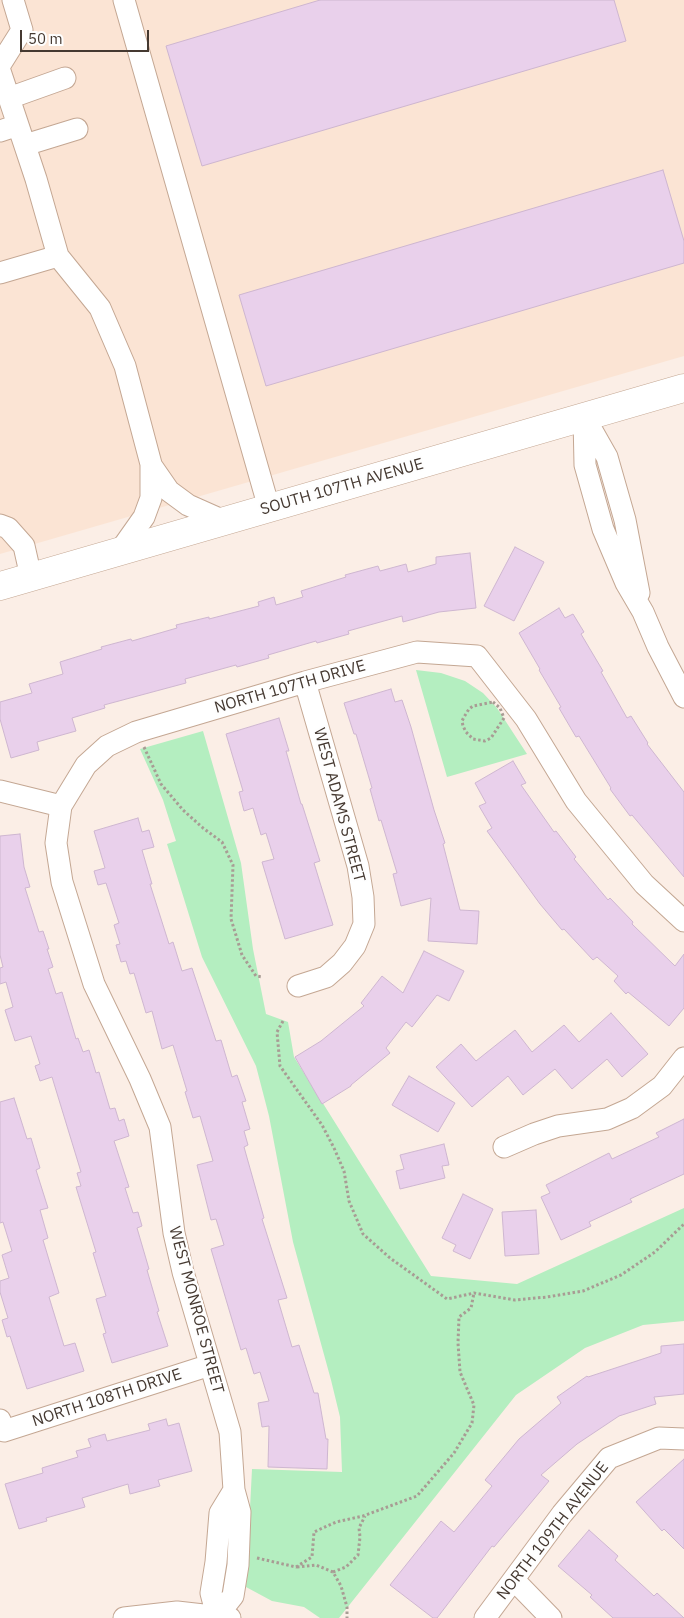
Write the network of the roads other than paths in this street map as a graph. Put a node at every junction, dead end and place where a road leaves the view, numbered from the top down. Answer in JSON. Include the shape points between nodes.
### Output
{"nodes":[{"id":1,"x":12,"y":0,"type":"edge"},
{"id":2,"x":124,"y":0,"type":"edge"},
{"id":3,"x":65,"y":78,"type":"dead end"},
{"id":4,"x":2,"y":79,"type":"edge"},
{"id":5,"x":9,"y":128,"type":"edge"},
{"id":6,"x":77,"y":129,"type":"dead end"},
{"id":7,"x":25,"y":145,"type":"junction"},
{"id":8,"x":58,"y":256,"type":"junction"},
{"id":9,"x":0,"y":273,"type":"edge"},
{"id":10,"x":684,"y":388,"type":"edge"},
{"id":11,"x":584,"y":418,"type":"junction"},
{"id":12,"x":151,"y":464,"type":"junction"},
{"id":13,"x":269,"y":508,"type":"junction"},
{"id":14,"x":224,"y":522,"type":"junction"},
{"id":15,"x":0,"y":525,"type":"edge"},
{"id":16,"x":120,"y":552,"type":"junction"},
{"id":17,"x":31,"y":577,"type":"junction"},
{"id":18,"x":0,"y":586,"type":"edge"},
{"id":19,"x":305,"y":682,"type":"junction"},
{"id":20,"x":684,"y":697,"type":"edge"},
{"id":21,"x":107,"y":746,"type":"joint"},
{"id":22,"x":0,"y":791,"type":"edge"},
{"id":23,"x":61,"y":806,"type":"junction"},
{"id":24,"x":684,"y":921,"type":"edge"},
{"id":25,"x":298,"y":986,"type":"dead end"},
{"id":26,"x":684,"y":1058,"type":"edge"},
{"id":27,"x":504,"y":1147,"type":"dead end"},
{"id":28,"x":210,"y":1365,"type":"junction"},
{"id":29,"x":2,"y":1425,"type":"edge"},
{"id":30,"x":684,"y":1439,"type":"edge"},
{"id":31,"x":514,"y":1580,"type":"junction"},
{"id":32,"x":225,"y":1617,"type":"edge"},
{"id":33,"x":124,"y":1618,"type":"edge"},
{"id":34,"x":485,"y":1618,"type":"edge"},
{"id":35,"x":551,"y":1618,"type":"edge"}],
"edges":[{"from":1,"to":4,"type":"street","via":[[22,30]]},
{"from":2,"to":13,"type":"street"},
{"from":3,"to":4,"type":"street"},
{"from":4,"to":5,"type":"street"},
{"from":5,"to":7,"type":"street"},
{"from":6,"to":7,"type":"street"},
{"from":7,"to":8,"type":"street"},
{"from":8,"to":9,"type":"street"},
{"from":8,"to":12,"type":"street","via":[[100,308],[125,366]]},
{"from":10,"to":11,"type":"main road","name":"SOUTH 107TH AVENUE"},
{"from":11,"to":13,"type":"main road","name":"SOUTH 107TH AVENUE"},
{"from":11,"to":20,"type":"street","via":[[585,465],[603,529],[626,583]]},
{"from":12,"to":14,"type":"street","via":[[169,491]]},
{"from":12,"to":16,"type":"street","via":[[151,498],[144,517]]},
{"from":13,"to":14,"type":"main road","name":"SOUTH 107TH AVENUE"},
{"from":14,"to":16,"type":"main road","name":"SOUTH 107TH AVENUE"},
{"from":15,"to":17,"type":"street","via":[[8,528],[24,546]]},
{"from":16,"to":17,"type":"main road","name":"SOUTH 107TH AVENUE"},
{"from":17,"to":18,"type":"main road","name":"SOUTH 107TH AVENUE"},
{"from":19,"to":21,"type":"street","name":"NORTH 107TH DRIVE","via":[[136,732]]},
{"from":19,"to":24,"type":"street","name":"NORTH 107TH DRIVE","via":[[417,652],[477,656],[526,718],[576,801],[644,884]]},
{"from":19,"to":25,"type":"street","name":"WEST ADAMS STREET","via":[[358,866],[364,897],[364,924],[355,946],[342,963],[326,977]]},
{"from":21,"to":23,"type":"street","name":"WEST MONROE STREET","via":[[86,765]]},
{"from":22,"to":23,"type":"street"},
{"from":23,"to":28,"type":"street","name":"WEST MONROE STREET","via":[[56,843],[62,882],[94,984],[160,1127],[174,1233]]},
{"from":26,"to":27,"type":"street","via":[[662,1086],[632,1108],[607,1119],[550,1128]]},
{"from":28,"to":29,"type":"street","name":"NORTH 108TH DRIVE"},
{"from":28,"to":32,"type":"street","name":"WEST MONROE STREET","via":[[230,1432],[234,1490],[240,1512],[238,1565],[233,1596]]},
{"from":30,"to":31,"type":"street","name":"NORTH 109TH AVENUE","via":[[659,1438],[609,1458],[562,1514]]},
{"from":31,"to":34,"type":"street","name":"NORTH 109TH AVENUE"},
{"from":31,"to":35,"type":"street"},
{"from":32,"to":33,"type":"street","via":[[177,1612]]}]}
